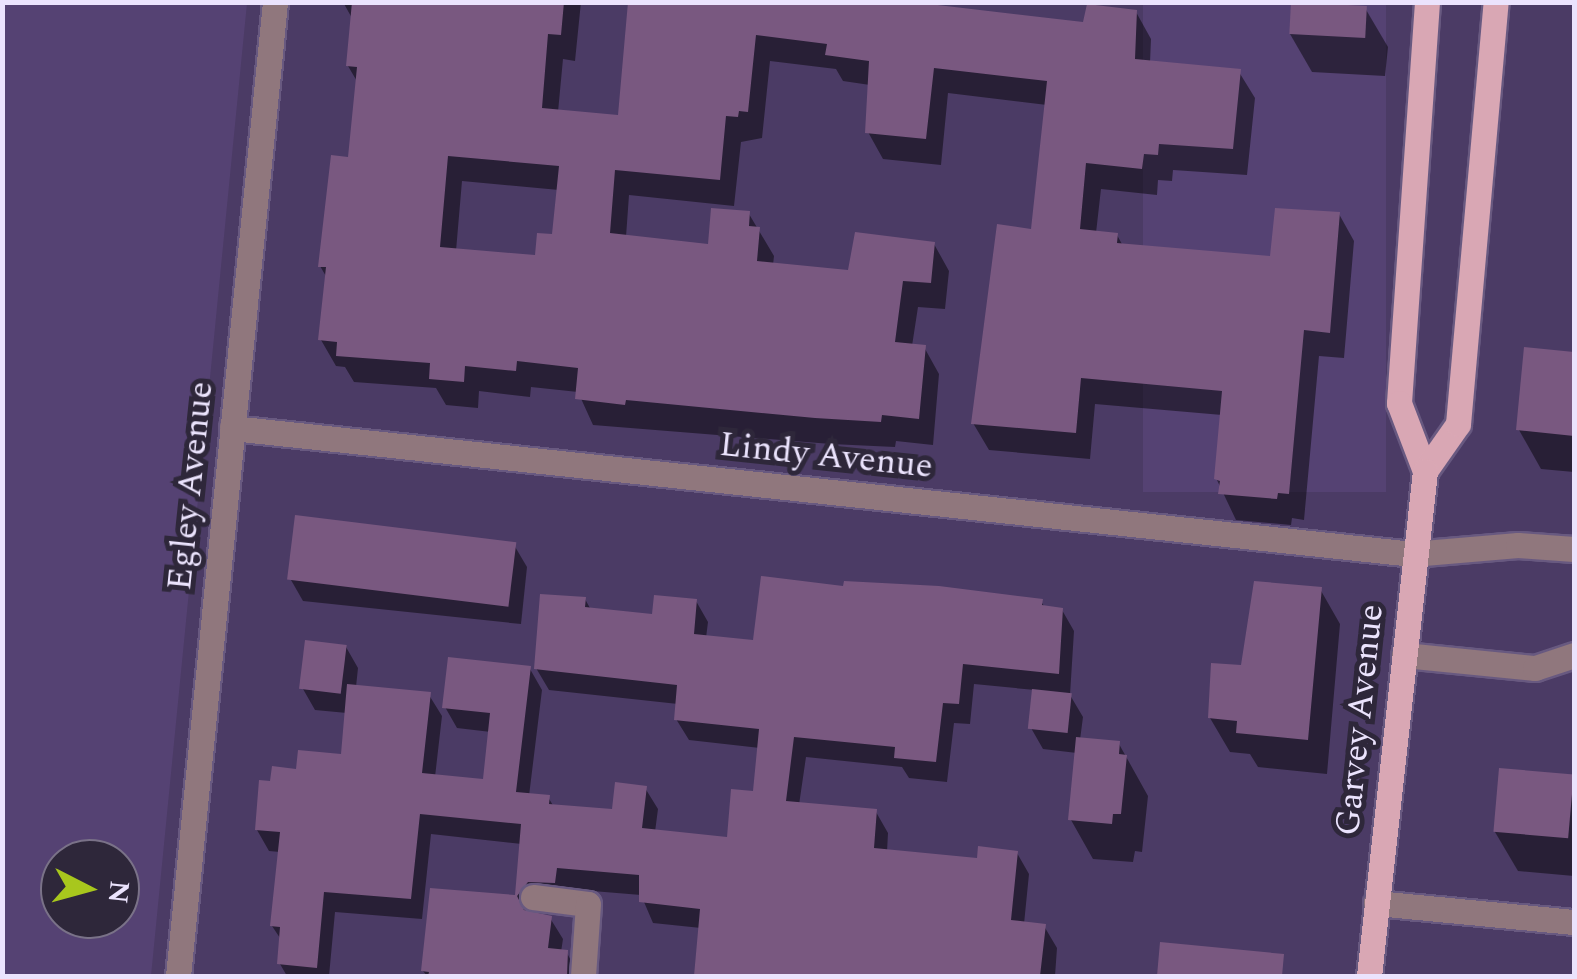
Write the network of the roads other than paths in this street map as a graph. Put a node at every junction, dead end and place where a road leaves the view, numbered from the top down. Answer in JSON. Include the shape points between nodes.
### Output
{"nodes":[{"id":1,"x":275,"y":2,"type":"edge"},
{"id":2,"x":1427,"y":2,"type":"edge"},
{"id":3,"x":1496,"y":2,"type":"edge"},
{"id":4,"x":232,"y":428,"type":"junction"},
{"id":5,"x":1425,"y":470,"type":"junction"},
{"id":6,"x":1574,"y":549,"type":"edge"},
{"id":7,"x":1412,"y":554,"type":"junction"},
{"id":8,"x":1404,"y":655,"type":"junction"},
{"id":9,"x":1574,"y":655,"type":"edge"},
{"id":10,"x":533,"y":897,"type":"dead end"},
{"id":11,"x":1376,"y":903,"type":"junction"},
{"id":12,"x":1574,"y":922,"type":"edge"},
{"id":13,"x":178,"y":976,"type":"edge"},
{"id":14,"x":583,"y":976,"type":"edge"},
{"id":15,"x":1369,"y":976,"type":"edge"}],
"edges":[{"from":1,"to":4,"type":"street","name":"Egley Avenue"},
{"from":2,"to":5,"type":"main road","via":[[1399,403]]},
{"from":3,"to":5,"type":"main road","name":"Garvey Avenue","via":[[1458,424]]},
{"from":4,"to":7,"type":"street","name":"Lindy Avenue"},
{"from":4,"to":13,"type":"street","name":"Egley Avenue"},
{"from":5,"to":7,"type":"main road","name":"Garvey Avenue"},
{"from":6,"to":7,"type":"street","name":"Lindy Avenue","via":[[1518,545]]},
{"from":7,"to":8,"type":"main road","name":"Garvey Avenue"},
{"from":8,"to":9,"type":"street","via":[[1536,668]]},
{"from":8,"to":11,"type":"main road","name":"Garvey Avenue"},
{"from":10,"to":14,"type":"street","via":[[588,904]]},
{"from":11,"to":12,"type":"street"},
{"from":11,"to":15,"type":"main road","name":"Garvey Avenue"}]}
